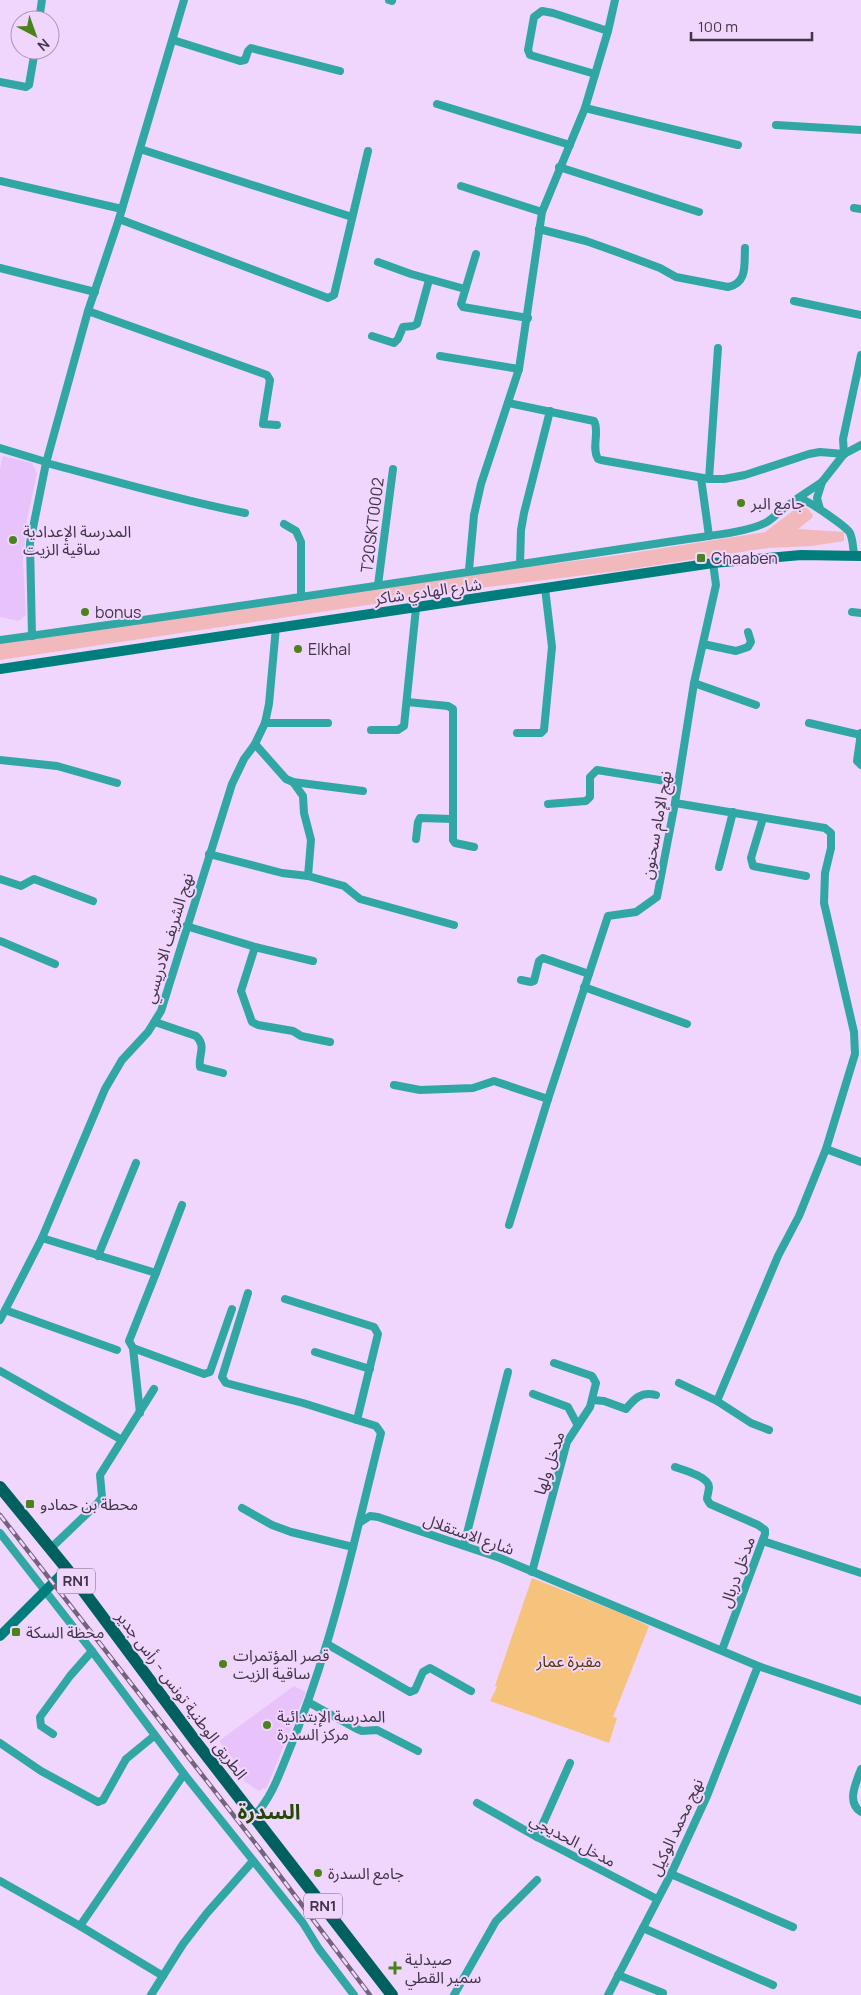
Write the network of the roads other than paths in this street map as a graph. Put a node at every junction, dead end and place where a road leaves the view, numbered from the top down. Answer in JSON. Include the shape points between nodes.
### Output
{"nodes":[{"id":1,"x":184,"y":0,"type":"edge"},
{"id":2,"x":614,"y":0,"type":"edge"},
{"id":3,"x":608,"y":31,"type":"junction"},
{"id":4,"x":173,"y":40,"type":"junction"},
{"id":5,"x":33,"y":60,"type":"edge"},
{"id":6,"x":340,"y":71,"type":"dead end"},
{"id":7,"x":596,"y":74,"type":"junction"},
{"id":8,"x":0,"y":82,"type":"edge"},
{"id":9,"x":438,"y":104,"type":"dead end"},
{"id":10,"x":585,"y":108,"type":"junction"},
{"id":11,"x":776,"y":125,"type":"dead end"},
{"id":12,"x":861,"y":130,"type":"edge"},
{"id":13,"x":738,"y":144,"type":"dead end"},
{"id":14,"x":570,"y":145,"type":"junction"},
{"id":15,"x":140,"y":149,"type":"junction"},
{"id":16,"x":368,"y":151,"type":"dead end"},
{"id":17,"x":559,"y":167,"type":"junction"},
{"id":18,"x":0,"y":181,"type":"edge"},
{"id":19,"x":461,"y":186,"type":"dead end"},
{"id":20,"x":122,"y":209,"type":"junction"},
{"id":21,"x":542,"y":212,"type":"junction"},
{"id":22,"x":699,"y":212,"type":"dead end"},
{"id":23,"x":352,"y":217,"type":"junction"},
{"id":24,"x":119,"y":218,"type":"junction"},
{"id":25,"x":539,"y":229,"type":"junction"},
{"id":26,"x":746,"y":248,"type":"dead end"},
{"id":27,"x":476,"y":254,"type":"dead end"},
{"id":28,"x":378,"y":262,"type":"dead end"},
{"id":29,"x":0,"y":268,"type":"edge"},
{"id":30,"x":429,"y":280,"type":"junction"},
{"id":31,"x":465,"y":289,"type":"junction"},
{"id":32,"x":95,"y":292,"type":"junction"},
{"id":33,"x":794,"y":301,"type":"dead end"},
{"id":34,"x":88,"y":311,"type":"junction"},
{"id":35,"x":861,"y":315,"type":"edge"},
{"id":36,"x":528,"y":318,"type":"junction"},
{"id":37,"x":372,"y":336,"type":"dead end"},
{"id":38,"x":718,"y":348,"type":"dead end"},
{"id":39,"x":861,"y":355,"type":"edge"},
{"id":40,"x":440,"y":356,"type":"dead end"},
{"id":41,"x":519,"y":369,"type":"junction"},
{"id":42,"x":508,"y":403,"type":"junction"},
{"id":43,"x":550,"y":411,"type":"junction"},
{"id":44,"x":277,"y":426,"type":"dead end"},
{"id":45,"x":861,"y":444,"type":"edge"},
{"id":46,"x":0,"y":448,"type":"edge"},
{"id":47,"x":844,"y":454,"type":"junction"},
{"id":48,"x":46,"y":462,"type":"junction"},
{"id":49,"x":393,"y":469,"type":"dead end"},
{"id":50,"x":705,"y":478,"type":"junction"},
{"id":51,"x":822,"y":482,"type":"junction"},
{"id":52,"x":793,"y":502,"type":"junction"},
{"id":53,"x":820,"y":510,"type":"junction"},
{"id":54,"x":245,"y":513,"type":"dead end"},
{"id":55,"x":284,"y":524,"type":"dead end"},
{"id":56,"x":709,"y":536,"type":"junction"},
{"id":57,"x":857,"y":556,"type":"edge"},
{"id":58,"x":713,"y":563,"type":"junction"},
{"id":59,"x":520,"y":564,"type":"junction"},
{"id":60,"x":469,"y":570,"type":"junction"},
{"id":61,"x":378,"y":585,"type":"junction"},
{"id":62,"x":545,"y":588,"type":"junction"},
{"id":63,"x":302,"y":597,"type":"junction"},
{"id":64,"x":416,"y":608,"type":"junction"},
{"id":65,"x":852,"y":612,"type":"dead end"},
{"id":66,"x":861,"y":614,"type":"edge"},
{"id":67,"x":276,"y":626,"type":"junction"},
{"id":68,"x":748,"y":632,"type":"dead end"},
{"id":69,"x":32,"y":636,"type":"junction"},
{"id":70,"x":0,"y":640,"type":"edge"},
{"id":71,"x":703,"y":644,"type":"junction"},
{"id":72,"x":0,"y":669,"type":"edge"},
{"id":73,"x":694,"y":683,"type":"junction"},
{"id":74,"x":408,"y":702,"type":"junction"},
{"id":75,"x":756,"y":705,"type":"dead end"},
{"id":76,"x":266,"y":723,"type":"junction"},
{"id":77,"x":328,"y":723,"type":"dead end"},
{"id":78,"x":809,"y":723,"type":"dead end"},
{"id":79,"x":371,"y":730,"type":"dead end"},
{"id":80,"x":517,"y":733,"type":"dead end"},
{"id":81,"x":861,"y":734,"type":"edge"},
{"id":82,"x":255,"y":744,"type":"junction"},
{"id":83,"x":0,"y":760,"type":"edge"},
{"id":84,"x":861,"y":765,"type":"edge"},
{"id":85,"x":118,"y":782,"type":"dead end"},
{"id":86,"x":294,"y":782,"type":"junction"},
{"id":87,"x":678,"y":783,"type":"junction"},
{"id":88,"x":363,"y":791,"type":"dead end"},
{"id":89,"x":675,"y":803,"type":"junction"},
{"id":90,"x":548,"y":804,"type":"dead end"},
{"id":91,"x":732,"y":812,"type":"junction"},
{"id":92,"x":763,"y":818,"type":"junction"},
{"id":93,"x":453,"y":819,"type":"junction"},
{"id":94,"x":416,"y":839,"type":"dead end"},
{"id":95,"x":474,"y":847,"type":"dead end"},
{"id":96,"x":209,"y":854,"type":"junction"},
{"id":97,"x":719,"y":867,"type":"dead end"},
{"id":98,"x":308,"y":876,"type":"junction"},
{"id":99,"x":806,"y":876,"type":"dead end"},
{"id":100,"x":0,"y":878,"type":"edge"},
{"id":101,"x":93,"y":901,"type":"dead end"},
{"id":102,"x":454,"y":924,"type":"dead end"},
{"id":103,"x":186,"y":926,"type":"junction"},
{"id":104,"x":0,"y":941,"type":"edge"},
{"id":105,"x":255,"y":947,"type":"junction"},
{"id":106,"x":313,"y":961,"type":"dead end"},
{"id":107,"x":55,"y":964,"type":"dead end"},
{"id":108,"x":588,"y":974,"type":"junction"},
{"id":109,"x":521,"y":980,"type":"dead end"},
{"id":110,"x":584,"y":987,"type":"junction"},
{"id":111,"x":155,"y":1022,"type":"junction"},
{"id":112,"x":687,"y":1024,"type":"dead end"},
{"id":113,"x":858,"y":1034,"type":"edge"},
{"id":114,"x":330,"y":1042,"type":"dead end"},
{"id":115,"x":223,"y":1072,"type":"dead end"},
{"id":116,"x":394,"y":1085,"type":"dead end"},
{"id":117,"x":548,"y":1099,"type":"junction"},
{"id":118,"x":826,"y":1149,"type":"junction"},
{"id":119,"x":861,"y":1162,"type":"edge"},
{"id":120,"x":136,"y":1163,"type":"dead end"},
{"id":121,"x":182,"y":1205,"type":"dead end"},
{"id":122,"x":509,"y":1225,"type":"dead end"},
{"id":123,"x":42,"y":1238,"type":"junction"},
{"id":124,"x":98,"y":1256,"type":"junction"},
{"id":125,"x":156,"y":1273,"type":"junction"},
{"id":126,"x":248,"y":1293,"type":"dead end"},
{"id":127,"x":284,"y":1299,"type":"dead end"},
{"id":128,"x":232,"y":1309,"type":"dead end"},
{"id":129,"x":5,"y":1310,"type":"junction"},
{"id":130,"x":0,"y":1320,"type":"edge"},
{"id":131,"x":132,"y":1348,"type":"junction"},
{"id":132,"x":117,"y":1350,"type":"dead end"},
{"id":133,"x":316,"y":1352,"type":"dead end"},
{"id":134,"x":554,"y":1363,"type":"dead end"},
{"id":135,"x":370,"y":1369,"type":"junction"},
{"id":136,"x":0,"y":1371,"type":"edge"},
{"id":137,"x":508,"y":1372,"type":"dead end"},
{"id":138,"x":679,"y":1383,"type":"dead end"},
{"id":139,"x":154,"y":1389,"type":"dead end"},
{"id":140,"x":533,"y":1394,"type":"dead end"},
{"id":141,"x":656,"y":1395,"type":"dead end"},
{"id":142,"x":592,"y":1400,"type":"junction"},
{"id":143,"x":717,"y":1401,"type":"junction"},
{"id":144,"x":140,"y":1413,"type":"junction"},
{"id":145,"x":357,"y":1420,"type":"junction"},
{"id":146,"x":577,"y":1424,"type":"junction"},
{"id":147,"x":769,"y":1430,"type":"dead end"},
{"id":148,"x":122,"y":1440,"type":"junction"},
{"id":149,"x":675,"y":1467,"type":"dead end"},
{"id":150,"x":0,"y":1487,"type":"edge"},
{"id":151,"x":242,"y":1508,"type":"dead end"},
{"id":152,"x":359,"y":1523,"type":"junction"},
{"id":153,"x":0,"y":1533,"type":"edge"},
{"id":154,"x":763,"y":1541,"type":"junction"},
{"id":155,"x":464,"y":1545,"type":"junction"},
{"id":156,"x":353,"y":1547,"type":"junction"},
{"id":157,"x":51,"y":1548,"type":"junction"},
{"id":158,"x":67,"y":1569,"type":"junction"},
{"id":159,"x":532,"y":1572,"type":"junction"},
{"id":160,"x":861,"y":1573,"type":"edge"},
{"id":161,"x":44,"y":1590,"type":"junction"},
{"id":162,"x":0,"y":1636,"type":"edge"},
{"id":163,"x":327,"y":1644,"type":"junction"},
{"id":164,"x":722,"y":1650,"type":"junction"},
{"id":165,"x":92,"y":1651,"type":"junction"},
{"id":166,"x":758,"y":1666,"type":"junction"},
{"id":167,"x":471,"y":1691,"type":"dead end"},
{"id":168,"x":861,"y":1701,"type":"edge"},
{"id":169,"x":308,"y":1702,"type":"junction"},
{"id":170,"x":53,"y":1734,"type":"dead end"},
{"id":171,"x":154,"y":1736,"type":"junction"},
{"id":172,"x":0,"y":1743,"type":"edge"},
{"id":173,"x":418,"y":1751,"type":"dead end"},
{"id":174,"x":570,"y":1763,"type":"dead end"},
{"id":175,"x":861,"y":1769,"type":"edge"},
{"id":176,"x":184,"y":1774,"type":"junction"},
{"id":177,"x":477,"y":1803,"type":"dead end"},
{"id":178,"x":861,"y":1812,"type":"edge"},
{"id":179,"x":254,"y":1816,"type":"junction"},
{"id":180,"x":537,"y":1837,"type":"junction"},
{"id":181,"x":253,"y":1862,"type":"junction"},
{"id":182,"x":671,"y":1874,"type":"junction"},
{"id":183,"x":537,"y":1880,"type":"dead end"},
{"id":184,"x":0,"y":1881,"type":"edge"},
{"id":185,"x":657,"y":1899,"type":"junction"},
{"id":186,"x":80,"y":1926,"type":"junction"},
{"id":187,"x":792,"y":1927,"type":"dead end"},
{"id":188,"x":643,"y":1928,"type":"junction"},
{"id":189,"x":618,"y":1975,"type":"junction"},
{"id":190,"x":163,"y":1976,"type":"junction"},
{"id":191,"x":773,"y":1985,"type":"dead end"},
{"id":192,"x":663,"y":1993,"type":"dead end"},
{"id":193,"x":151,"y":1995,"type":"edge"},
{"id":194,"x":354,"y":1995,"type":"edge"},
{"id":195,"x":392,"y":1995,"type":"edge"},
{"id":196,"x":454,"y":1995,"type":"edge"},
{"id":197,"x":608,"y":1995,"type":"edge"}],
"edges":[{"from":1,"to":4,"type":"street"},
{"from":2,"to":3,"type":"street"},
{"from":3,"to":7,"type":"street"},
{"from":3,"to":7,"type":"street","via":[[553,13],[542,11],[534,17],[528,50],[530,55]]},
{"from":4,"to":6,"type":"street","via":[[240,61],[245,60],[251,48]]},
{"from":4,"to":15,"type":"street"},
{"from":5,"to":8,"type":"street","via":[[26,87]]},
{"from":7,"to":10,"type":"street"},
{"from":9,"to":14,"type":"street"},
{"from":10,"to":13,"type":"street"},
{"from":10,"to":14,"type":"street"},
{"from":11,"to":12,"type":"street"},
{"from":14,"to":17,"type":"street"},
{"from":15,"to":20,"type":"street"},
{"from":15,"to":23,"type":"street"},
{"from":16,"to":23,"type":"street"},
{"from":17,"to":21,"type":"street"},
{"from":17,"to":22,"type":"street"},
{"from":18,"to":20,"type":"street"},
{"from":19,"to":21,"type":"street"},
{"from":20,"to":24,"type":"street"},
{"from":21,"to":25,"type":"street"},
{"from":23,"to":24,"type":"street","via":[[334,295],[328,298]]},
{"from":24,"to":32,"type":"street"},
{"from":25,"to":26,"type":"street","via":[[586,241],[676,277],[728,287],[735,286],[743,277]]},
{"from":25,"to":36,"type":"street"},
{"from":27,"to":31,"type":"street"},
{"from":28,"to":30,"type":"street"},
{"from":29,"to":32,"type":"street"},
{"from":30,"to":31,"type":"street"},
{"from":30,"to":37,"type":"street","via":[[416,326],[403,327],[394,343]]},
{"from":31,"to":36,"type":"street","via":[[461,304],[465,308]]},
{"from":32,"to":34,"type":"street"},
{"from":33,"to":35,"type":"street"},
{"from":34,"to":44,"type":"street","via":[[267,375],[270,380],[263,424]]},
{"from":34,"to":48,"type":"street"},
{"from":36,"to":41,"type":"street"},
{"from":38,"to":50,"type":"street"},
{"from":39,"to":47,"type":"street","via":[[842,439]]},
{"from":40,"to":41,"type":"street"},
{"from":41,"to":42,"type":"street"},
{"from":42,"to":43,"type":"street"},
{"from":42,"to":60,"type":"street","via":[[481,484],[474,515]]},
{"from":43,"to":50,"type":"street","via":[[594,420],[598,459]]},
{"from":43,"to":59,"type":"street","via":[[521,530]]},
{"from":45,"to":47,"type":"street"},
{"from":46,"to":48,"type":"street"},
{"from":47,"to":50,"type":"street","via":[[820,452],[745,475]]},
{"from":47,"to":51,"type":"street"},
{"from":48,"to":54,"type":"street","via":[[191,502]]},
{"from":48,"to":69,"type":"street","via":[[30,543]]},
{"from":49,"to":61,"type":"street","name":"T20SKT0002"},
{"from":50,"to":56,"type":"street"},
{"from":51,"to":52,"type":"street"},
{"from":51,"to":53,"type":"street","via":[[817,498]]},
{"from":52,"to":53,"type":"street","via":[[806,500]]},
{"from":52,"to":56,"type":"street","via":[[755,527]]},
{"from":53,"to":57,"type":"street","via":[[849,531]]},
{"from":55,"to":63,"type":"street","via":[[296,531],[302,542]]},
{"from":56,"to":59,"type":"street"},
{"from":57,"to":58,"type":"main road","name":"شارع الهادي شاكر","via":[[801,555]]},
{"from":58,"to":62,"type":"main road","name":"شارع الهادي شاكر"},
{"from":58,"to":71,"type":"street","name":"نهج الإمام سحنون","via":[[716,586]]},
{"from":59,"to":60,"type":"street"},
{"from":60,"to":61,"type":"street"},
{"from":61,"to":63,"type":"street"},
{"from":62,"to":64,"type":"main road","name":"شارع الهادي شاكر"},
{"from":62,"to":80,"type":"street","via":[[552,646],[544,731]]},
{"from":63,"to":69,"type":"street"},
{"from":64,"to":67,"type":"main road","name":"شارع الهادي شاكر"},
{"from":64,"to":74,"type":"street"},
{"from":65,"to":66,"type":"street"},
{"from":67,"to":72,"type":"main road","name":"شارع الهادي شاكر"},
{"from":67,"to":76,"type":"street","name":"نهج الشريف الادريسي"},
{"from":68,"to":71,"type":"street","via":[[751,642],[748,647],[736,651]]},
{"from":69,"to":70,"type":"street"},
{"from":71,"to":73,"type":"street","name":"نهج الإمام سحنون"},
{"from":73,"to":75,"type":"street"},
{"from":73,"to":87,"type":"street","name":"نهج الإمام سحنون"},
{"from":74,"to":79,"type":"street","via":[[406,723],[402,729]]},
{"from":74,"to":93,"type":"street","via":[[448,706],[454,712]]},
{"from":76,"to":77,"type":"street"},
{"from":76,"to":82,"type":"street","name":"نهج الشريف الادريسي"},
{"from":78,"to":81,"type":"street"},
{"from":81,"to":84,"type":"street","via":[[856,756]]},
{"from":82,"to":86,"type":"street","via":[[276,770]]},
{"from":82,"to":96,"type":"street","name":"نهج الشريف الادريسي","via":[[232,784]]},
{"from":83,"to":85,"type":"street","via":[[57,766]]},
{"from":86,"to":88,"type":"street"},
{"from":86,"to":98,"type":"street","via":[[303,796],[311,840]]},
{"from":87,"to":89,"type":"street","name":"نهج الإمام سحنون"},
{"from":87,"to":90,"type":"street","via":[[597,770],[590,777],[590,797],[586,801]]},
{"from":89,"to":91,"type":"street"},
{"from":89,"to":108,"type":"street","name":"نهج الإمام سحنون","via":[[657,896],[636,912],[608,916]]},
{"from":91,"to":92,"type":"street"},
{"from":91,"to":97,"type":"street"},
{"from":92,"to":99,"type":"street","via":[[751,858],[753,866]]},
{"from":92,"to":113,"type":"street","via":[[825,828],[831,834],[824,903]]},
{"from":93,"to":94,"type":"street","via":[[420,818]]},
{"from":93,"to":95,"type":"street","via":[[454,843]]},
{"from":96,"to":98,"type":"street","via":[[282,873]]},
{"from":96,"to":103,"type":"street","name":"نهج الشريف الادريسي"},
{"from":98,"to":102,"type":"street","via":[[344,886],[360,899]]},
{"from":100,"to":101,"type":"street","via":[[21,886],[34,879]]},
{"from":103,"to":105,"type":"street"},
{"from":103,"to":111,"type":"street","name":"نهج الشريف الادريسي"},
{"from":104,"to":107,"type":"street"},
{"from":105,"to":106,"type":"street"},
{"from":105,"to":114,"type":"street","via":[[241,991],[252,1022]]},
{"from":108,"to":109,"type":"street","via":[[543,958],[539,961],[534,981]]},
{"from":108,"to":110,"type":"street","name":"نهج الإمام سحنون"},
{"from":110,"to":112,"type":"street"},
{"from":110,"to":117,"type":"street","name":"نهج الإمام سحنون"},
{"from":111,"to":115,"type":"street","via":[[196,1036],[202,1048],[200,1067]]},
{"from":111,"to":123,"type":"street","name":"نهج الشريف الادريسي","via":[[122,1060],[105,1089]]},
{"from":113,"to":118,"type":"street"},
{"from":116,"to":117,"type":"street","via":[[428,1090],[473,1088],[494,1081]]},
{"from":117,"to":122,"type":"street","name":"نهج الإمام سحنون"},
{"from":118,"to":119,"type":"street"},
{"from":118,"to":143,"type":"street"},
{"from":120,"to":124,"type":"street"},
{"from":121,"to":125,"type":"street"},
{"from":123,"to":124,"type":"street"},
{"from":123,"to":129,"type":"street","name":"نهج الشريف الادريسي"},
{"from":124,"to":125,"type":"street"},
{"from":125,"to":131,"type":"street","via":[[129,1341]]},
{"from":126,"to":145,"type":"street","via":[[222,1377],[226,1383]]},
{"from":127,"to":135,"type":"street","via":[[374,1327],[378,1334]]},
{"from":128,"to":131,"type":"street","via":[[210,1372],[204,1374]]},
{"from":129,"to":130,"type":"street","name":"نهج الشريف الادريسي"},
{"from":129,"to":132,"type":"street"},
{"from":131,"to":144,"type":"street"},
{"from":133,"to":135,"type":"street"},
{"from":134,"to":142,"type":"street","via":[[592,1376],[596,1383]]},
{"from":135,"to":145,"type":"street"},
{"from":136,"to":148,"type":"street"},
{"from":137,"to":155,"type":"street"},
{"from":138,"to":143,"type":"street"},
{"from":139,"to":144,"type":"street"},
{"from":140,"to":146,"type":"street","via":[[568,1407]]},
{"from":141,"to":142,"type":"street","via":[[650,1393],[634,1398],[626,1409]]},
{"from":142,"to":146,"type":"street","name":"مدخل ولها"},
{"from":143,"to":147,"type":"street","via":[[751,1423]]},
{"from":144,"to":148,"type":"street"},
{"from":145,"to":152,"type":"street","via":[[376,1426],[381,1433]]},
{"from":146,"to":159,"type":"street","name":"مدخل ولها","via":[[566,1442]]},
{"from":148,"to":157,"type":"street","via":[[100,1476],[102,1497]]},
{"from":149,"to":154,"type":"street","name":"مدخل دربال","via":[[708,1483],[707,1499],[710,1504],[762,1527]]},
{"from":150,"to":157,"type":"main road","name":"الطريق الوطنية تونس - رأس جدير","number":"RN1"},
{"from":151,"to":156,"type":"street","via":[[291,1532]]},
{"from":152,"to":155,"type":"street","name":"شارع الاستقلال","via":[[370,1516],[378,1517]]},
{"from":152,"to":156,"type":"street"},
{"from":153,"to":161,"type":"street"},
{"from":154,"to":160,"type":"street"},
{"from":154,"to":164,"type":"street","name":"مدخل دربال"},
{"from":155,"to":159,"type":"street","name":"شارع الاستقلال"},
{"from":156,"to":163,"type":"street"},
{"from":157,"to":158,"type":"main road","name":"الطريق الوطنية تونس - رأس جدير","number":"RN1"},
{"from":158,"to":161,"type":"main road"},
{"from":158,"to":179,"type":"main road","name":"الطريق الوطنية تونس - رأس جدير","number":"RN1"},
{"from":159,"to":164,"type":"street","name":"شارع الاستقلال"},
{"from":161,"to":162,"type":"main road"},
{"from":161,"to":165,"type":"street"},
{"from":163,"to":167,"type":"street","via":[[410,1692],[415,1690],[424,1672],[430,1668]]},
{"from":163,"to":169,"type":"street"},
{"from":164,"to":166,"type":"street","name":"شارع الاستقلال"},
{"from":165,"to":170,"type":"street","via":[[40,1718],[41,1726]]},
{"from":165,"to":171,"type":"street"},
{"from":166,"to":168,"type":"street","name":"شارع الاستقلال"},
{"from":166,"to":182,"type":"street","name":"نهج محمد الوكيل","via":[[707,1796]]},
{"from":169,"to":173,"type":"street","via":[[357,1729],[377,1730]]},
{"from":169,"to":179,"type":"street","via":[[278,1779],[264,1806]]},
{"from":171,"to":172,"type":"street","via":[[126,1759],[103,1800],[98,1802],[41,1771]]},
{"from":171,"to":176,"type":"street"},
{"from":174,"to":180,"type":"street"},
{"from":175,"to":178,"type":"street","via":[[852,1799]]},
{"from":176,"to":181,"type":"street"},
{"from":176,"to":186,"type":"street"},
{"from":177,"to":180,"type":"street","name":"مدخل الحديجي"},
{"from":179,"to":195,"type":"main road","name":"الطريق الوطنية تونس - رأس جدير","number":"RN1"},
{"from":180,"to":185,"type":"street","name":"مدخل الحديجي"},
{"from":181,"to":190,"type":"street","via":[[207,1913]]},
{"from":181,"to":194,"type":"street","via":[[303,1923]]},
{"from":182,"to":185,"type":"street","name":"نهج محمد الوكيل"},
{"from":182,"to":187,"type":"street"},
{"from":183,"to":196,"type":"street","via":[[496,1921]]},
{"from":184,"to":186,"type":"street"},
{"from":185,"to":188,"type":"street","name":"نهج محمد الوكيل"},
{"from":186,"to":190,"type":"street"},
{"from":188,"to":189,"type":"street","name":"نهج محمد الوكيل"},
{"from":188,"to":191,"type":"street"},
{"from":189,"to":192,"type":"street"},
{"from":189,"to":197,"type":"street","name":"نهج محمد الوكيل"},
{"from":190,"to":193,"type":"street"}]}
